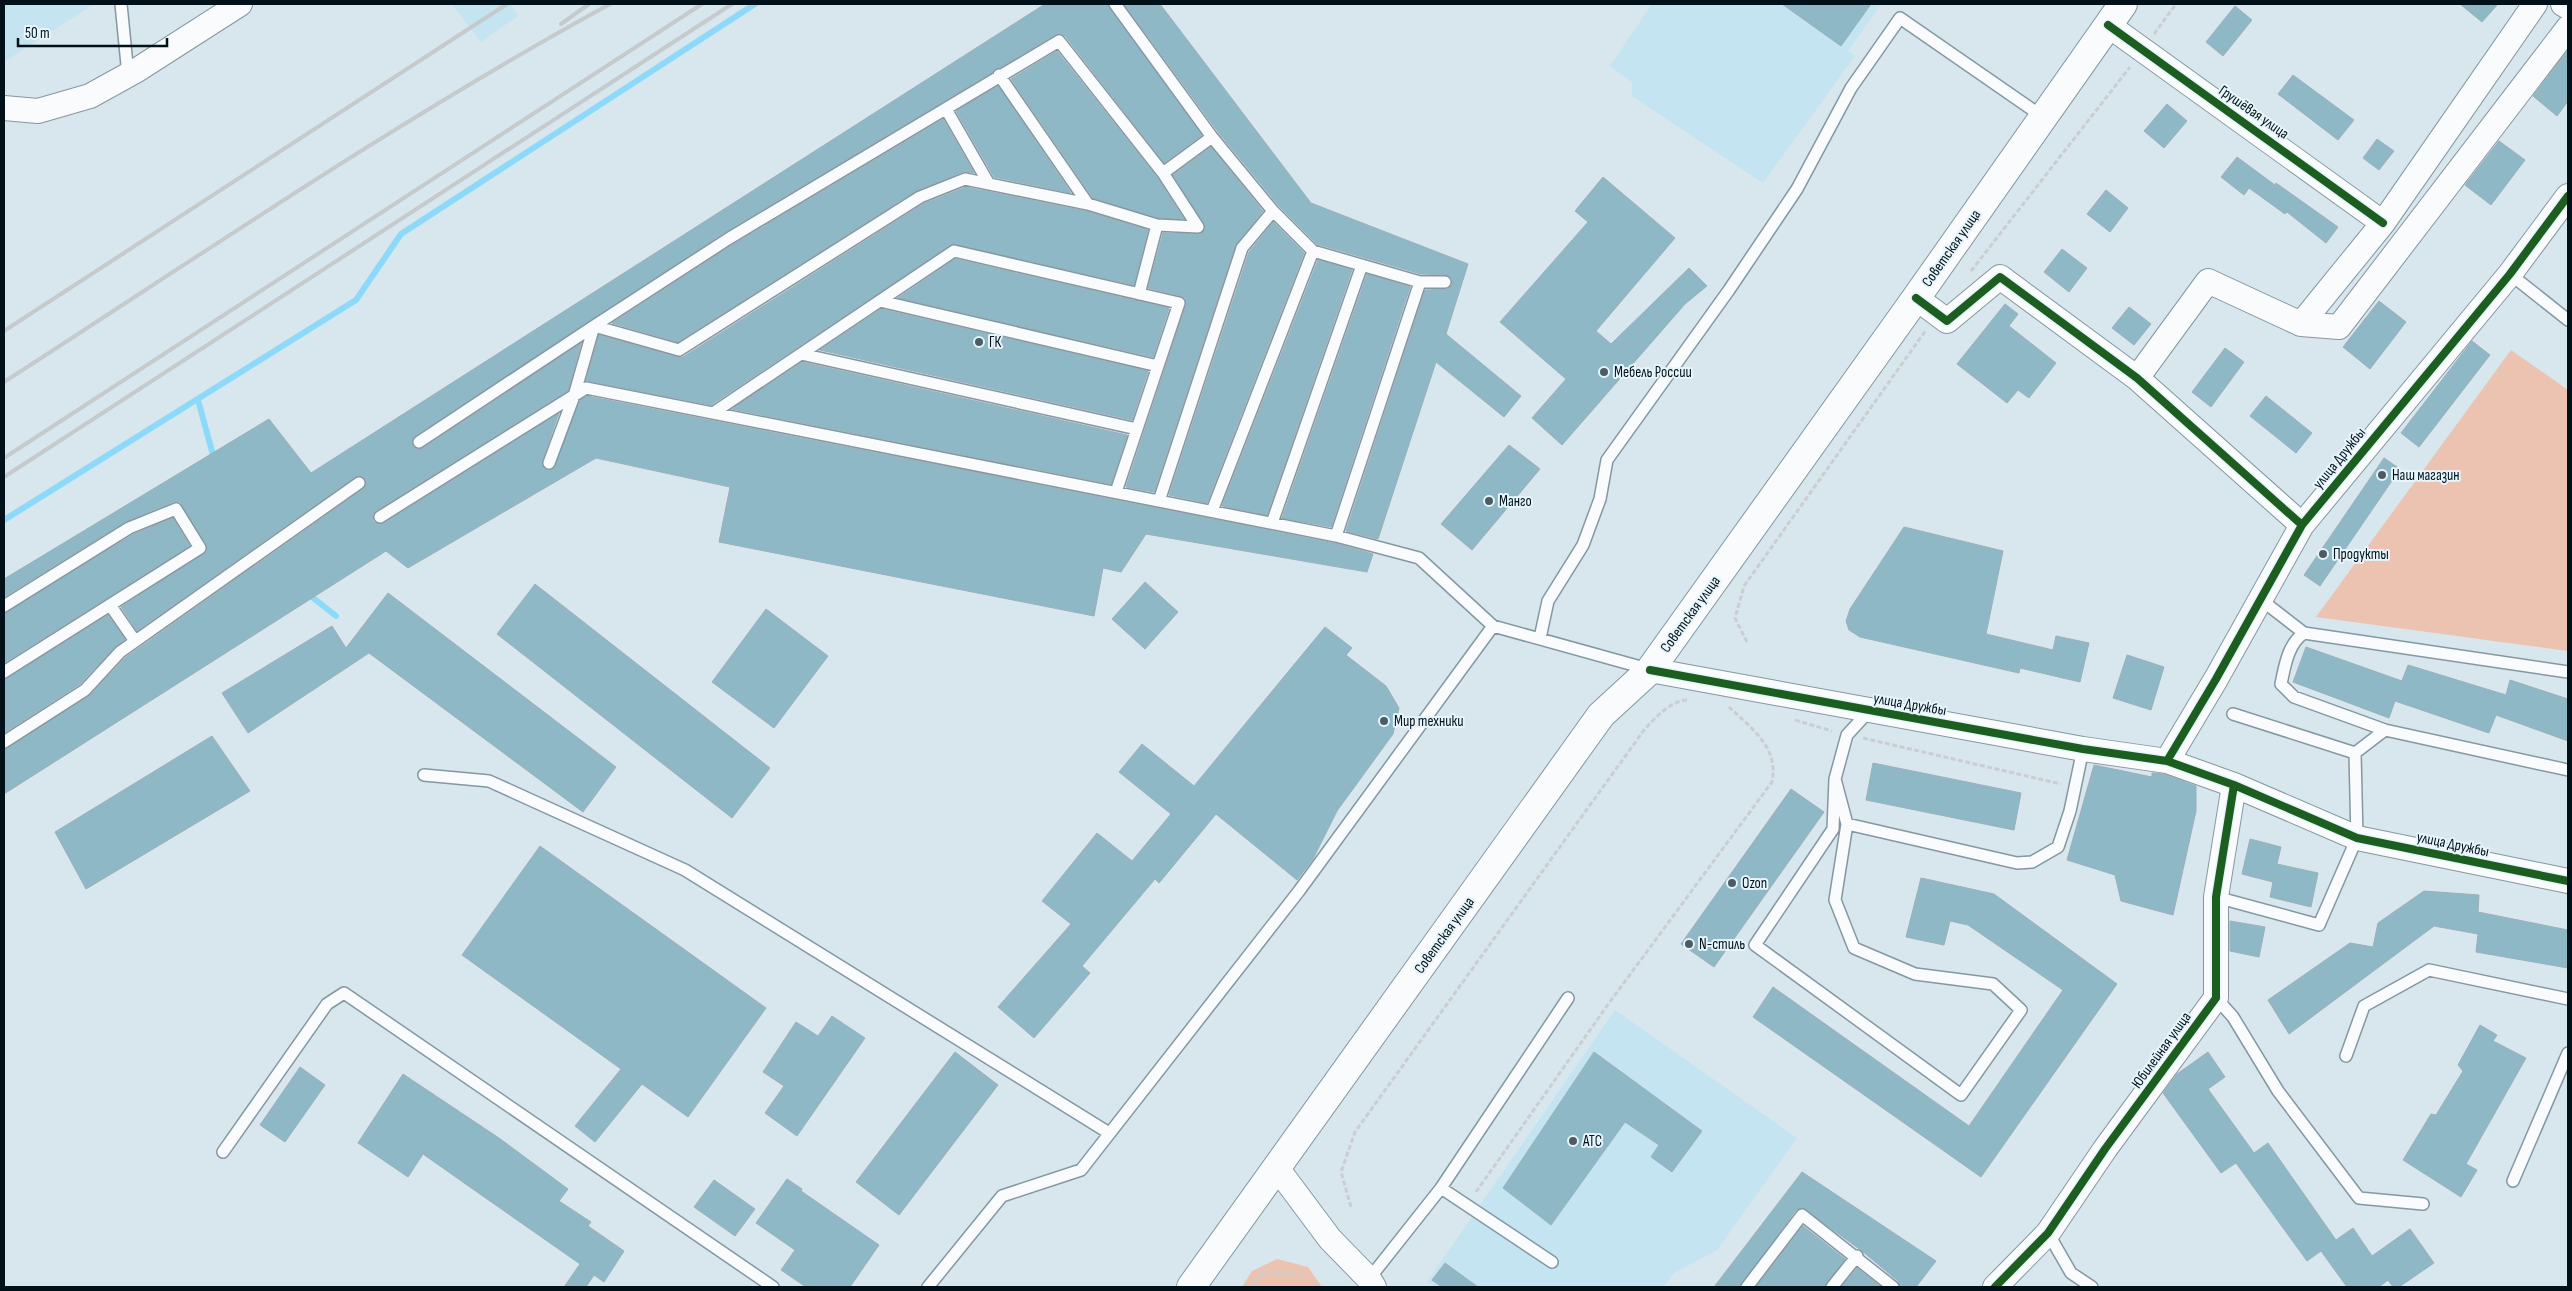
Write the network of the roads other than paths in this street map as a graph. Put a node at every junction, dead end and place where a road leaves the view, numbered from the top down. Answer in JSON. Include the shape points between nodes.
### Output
{"nodes":[{"id":1,"x":121,"y":4,"type":"edge"},
{"id":2,"x":240,"y":4,"type":"edge"},
{"id":3,"x":1115,"y":4,"type":"edge"},
{"id":4,"x":2535,"y":4,"type":"edge"},
{"id":5,"x":2563,"y":4,"type":"edge"},
{"id":6,"x":2568,"y":8,"type":"edge"},
{"id":7,"x":2115,"y":15,"type":"edge"},
{"id":8,"x":2568,"y":28,"type":"edge"},
{"id":9,"x":128,"y":75,"type":"junction"},
{"id":10,"x":999,"y":75,"type":"junction"},
{"id":11,"x":4,"y":108,"type":"edge"},
{"id":12,"x":946,"y":109,"type":"junction"},
{"id":13,"x":2043,"y":117,"type":"junction"},
{"id":14,"x":1212,"y":137,"type":"junction"},
{"id":15,"x":1163,"y":173,"type":"junction"},
{"id":16,"x":989,"y":184,"type":"junction"},
{"id":17,"x":2568,"y":196,"type":"edge"},
{"id":18,"x":1088,"y":204,"type":"junction"},
{"id":19,"x":1273,"y":212,"type":"junction"},
{"id":20,"x":2384,"y":223,"type":"junction"},
{"id":21,"x":1156,"y":225,"type":"junction"},
{"id":22,"x":1313,"y":252,"type":"junction"},
{"id":23,"x":1362,"y":265,"type":"junction"},
{"id":24,"x":2510,"y":274,"type":"junction"},
{"id":25,"x":1420,"y":282,"type":"junction"},
{"id":26,"x":1445,"y":282,"type":"dead end"},
{"id":27,"x":1140,"y":294,"type":"junction"},
{"id":28,"x":1916,"y":298,"type":"junction"},
{"id":29,"x":880,"y":301,"type":"junction"},
{"id":30,"x":2568,"y":320,"type":"edge"},
{"id":31,"x":2302,"y":324,"type":"junction"},
{"id":32,"x":594,"y":326,"type":"junction"},
{"id":33,"x":801,"y":354,"type":"junction"},
{"id":34,"x":1158,"y":366,"type":"junction"},
{"id":35,"x":2137,"y":378,"type":"junction"},
{"id":36,"x":574,"y":396,"type":"junction"},
{"id":37,"x":713,"y":413,"type":"junction"},
{"id":38,"x":1137,"y":429,"type":"junction"},
{"id":39,"x":419,"y":442,"type":"dead end"},
{"id":40,"x":549,"y":464,"type":"dead end"},
{"id":41,"x":359,"y":483,"type":"dead end"},
{"id":42,"x":1116,"y":492,"type":"junction"},
{"id":43,"x":1159,"y":501,"type":"junction"},
{"id":44,"x":1212,"y":511,"type":"junction"},
{"id":45,"x":380,"y":517,"type":"dead end"},
{"id":46,"x":1272,"y":523,"type":"junction"},
{"id":47,"x":2302,"y":525,"type":"junction"},
{"id":48,"x":1336,"y":536,"type":"junction"},
{"id":49,"x":2260,"y":599,"type":"junction"},
{"id":50,"x":110,"y":605,"type":"junction"},
{"id":51,"x":4,"y":606,"type":"edge"},
{"id":52,"x":1493,"y":626,"type":"junction"},
{"id":53,"x":2304,"y":633,"type":"junction"},
{"id":54,"x":1540,"y":638,"type":"junction"},
{"id":55,"x":136,"y":641,"type":"junction"},
{"id":56,"x":1650,"y":670,"type":"junction"},
{"id":57,"x":4,"y":672,"type":"edge"},
{"id":58,"x":2568,"y":672,"type":"edge"},
{"id":59,"x":1870,"y":710,"type":"junction"},
{"id":60,"x":2233,"y":714,"type":"dead end"},
{"id":61,"x":2385,"y":730,"type":"junction"},
{"id":62,"x":4,"y":742,"type":"edge"},
{"id":63,"x":2083,"y":749,"type":"junction"},
{"id":64,"x":2355,"y":753,"type":"junction"},
{"id":65,"x":2167,"y":761,"type":"junction"},
{"id":66,"x":2568,"y":770,"type":"edge"},
{"id":67,"x":424,"y":775,"type":"dead end"},
{"id":68,"x":1835,"y":778,"type":"junction"},
{"id":69,"x":2234,"y":785,"type":"junction"},
{"id":70,"x":1847,"y":824,"type":"junction"},
{"id":71,"x":2357,"y":838,"type":"junction"},
{"id":72,"x":2568,"y":881,"type":"edge"},
{"id":73,"x":2216,"y":897,"type":"junction"},
{"id":74,"x":1568,"y":998,"type":"dead end"},
{"id":75,"x":2216,"y":998,"type":"junction"},
{"id":76,"x":2568,"y":999,"type":"edge"},
{"id":77,"x":2346,"y":1056,"type":"dead end"},
{"id":78,"x":2568,"y":1058,"type":"edge"},
{"id":79,"x":1109,"y":1133,"type":"junction"},
{"id":80,"x":223,"y":1152,"type":"dead end"},
{"id":81,"x":1277,"y":1168,"type":"junction"},
{"id":82,"x":2513,"y":1180,"type":"dead end"},
{"id":83,"x":1441,"y":1188,"type":"junction"},
{"id":84,"x":2423,"y":1204,"type":"dead end"},
{"id":85,"x":2048,"y":1233,"type":"junction"},
{"id":86,"x":1857,"y":1256,"type":"junction"},
{"id":87,"x":1552,"y":1262,"type":"dead end"},
{"id":88,"x":1371,"y":1283,"type":"edge"},
{"id":89,"x":773,"y":1287,"type":"edge"},
{"id":90,"x":928,"y":1287,"type":"edge"},
{"id":91,"x":1191,"y":1287,"type":"edge"},
{"id":92,"x":1747,"y":1287,"type":"edge"},
{"id":93,"x":1832,"y":1287,"type":"edge"},
{"id":94,"x":1893,"y":1287,"type":"edge"},
{"id":95,"x":1995,"y":1287,"type":"edge"},
{"id":96,"x":2092,"y":1287,"type":"edge"}],
"edges":[{"from":1,"to":9,"type":"lane"},
{"from":2,"to":9,"type":"street"},
{"from":3,"to":14,"type":"lane"},
{"from":4,"to":20,"type":"street"},
{"from":5,"to":6,"type":"street"},
{"from":7,"to":13,"type":"highway","name":"Советская улица"},
{"from":7,"to":20,"type":"street","name":"Грушёвая улица"},
{"from":8,"to":31,"type":"street","via":[[2340,327]]},
{"from":9,"to":11,"type":"street","via":[[90,96],[38,111]]},
{"from":10,"to":12,"type":"lane"},
{"from":10,"to":15,"type":"lane","via":[[1059,41]]},
{"from":10,"to":18,"type":"lane"},
{"from":12,"to":16,"type":"lane"},
{"from":12,"to":32,"type":"lane","via":[[728,239]]},
{"from":13,"to":28,"type":"highway","name":"Советская улица"},
{"from":13,"to":54,"type":"lane","via":[[1900,18],[1851,88],[1797,189],[1607,460],[1600,499],[1583,545],[1548,601]]},
{"from":14,"to":15,"type":"lane"},
{"from":14,"to":19,"type":"lane"},
{"from":15,"to":21,"type":"lane","via":[[1198,227]]},
{"from":16,"to":18,"type":"lane"},
{"from":16,"to":32,"type":"lane","via":[[965,179],[920,197],[679,350]]},
{"from":17,"to":24,"type":"street","name":"улица Дружбы"},
{"from":18,"to":21,"type":"lane"},
{"from":19,"to":22,"type":"lane"},
{"from":19,"to":43,"type":"lane","via":[[1242,248]]},
{"from":20,"to":31,"type":"street"},
{"from":21,"to":27,"type":"lane"},
{"from":22,"to":23,"type":"lane"},
{"from":22,"to":44,"type":"lane"},
{"from":23,"to":25,"type":"lane"},
{"from":23,"to":46,"type":"lane"},
{"from":24,"to":30,"type":"lane"},
{"from":24,"to":47,"type":"street","name":"улица Дружбы"},
{"from":25,"to":26,"type":"lane"},
{"from":25,"to":48,"type":"lane"},
{"from":27,"to":29,"type":"lane","via":[[954,251]]},
{"from":27,"to":34,"type":"lane","via":[[1179,303]]},
{"from":28,"to":35,"type":"street","via":[[1947,321],[2000,277]]},
{"from":28,"to":56,"type":"highway","name":"Советская улица"},
{"from":29,"to":33,"type":"lane"},
{"from":29,"to":34,"type":"lane"},
{"from":31,"to":35,"type":"street","via":[[2208,281]]},
{"from":32,"to":36,"type":"lane"},
{"from":32,"to":39,"type":"lane"},
{"from":33,"to":37,"type":"lane"},
{"from":33,"to":38,"type":"lane"},
{"from":34,"to":38,"type":"lane"},
{"from":35,"to":47,"type":"street"},
{"from":36,"to":37,"type":"lane","via":[[586,388]]},
{"from":36,"to":40,"type":"lane"},
{"from":36,"to":45,"type":"lane"},
{"from":37,"to":42,"type":"lane"},
{"from":38,"to":42,"type":"lane"},
{"from":41,"to":55,"type":"lane"},
{"from":42,"to":43,"type":"lane"},
{"from":43,"to":44,"type":"lane"},
{"from":44,"to":46,"type":"lane"},
{"from":46,"to":48,"type":"lane"},
{"from":47,"to":49,"type":"street","name":"улица Дружбы"},
{"from":48,"to":52,"type":"lane","via":[[1419,558]]},
{"from":49,"to":53,"type":"lane"},
{"from":49,"to":65,"type":"street","name":"улица Дружбы"},
{"from":50,"to":51,"type":"lane","via":[[200,548],[176,510],[129,528]]},
{"from":50,"to":55,"type":"lane"},
{"from":50,"to":57,"type":"lane"},
{"from":52,"to":54,"type":"lane"},
{"from":52,"to":79,"type":"lane","via":[[1298,891]]},
{"from":53,"to":58,"type":"lane"},
{"from":53,"to":61,"type":"lane","via":[[2295,639],[2288,654],[2281,684],[2294,697]]},
{"from":54,"to":56,"type":"lane"},
{"from":55,"to":62,"type":"lane","via":[[120,652],[85,690]]},
{"from":56,"to":59,"type":"street","name":"улица Дружбы"},
{"from":56,"to":81,"type":"highway","name":"Советская улица","via":[[1601,715]]},
{"from":59,"to":63,"type":"street","name":"улица Дружбы"},
{"from":59,"to":68,"type":"lane","via":[[1847,735]]},
{"from":60,"to":64,"type":"lane"},
{"from":61,"to":64,"type":"lane"},
{"from":61,"to":66,"type":"lane"},
{"from":63,"to":65,"type":"street","name":"улица Дружбы"},
{"from":63,"to":70,"type":"lane","via":[[2070,811],[2058,848],[2032,862],[2017,863]]},
{"from":64,"to":71,"type":"lane"},
{"from":65,"to":69,"type":"street","name":"улица Дружбы"},
{"from":67,"to":79,"type":"lane","via":[[489,780],[685,870]]},
{"from":68,"to":70,"type":"lane"},
{"from":68,"to":70,"type":"lane","via":[[1833,829],[1755,946],[1961,1095],[2021,1010],[1993,984],[1915,974],[1854,948],[1835,900]]},
{"from":69,"to":71,"type":"street","name":"улица Дружбы"},
{"from":69,"to":73,"type":"street"},
{"from":71,"to":72,"type":"street","name":"улица Дружбы"},
{"from":71,"to":73,"type":"lane","via":[[2320,925]]},
{"from":73,"to":75,"type":"street"},
{"from":74,"to":83,"type":"lane"},
{"from":75,"to":84,"type":"lane","via":[[2233,1017],[2278,1091],[2358,1198]]},
{"from":75,"to":85,"type":"street","name":"Юбилейная улица"},
{"from":76,"to":77,"type":"lane","via":[[2429,970],[2364,1006]]},
{"from":78,"to":82,"type":"lane"},
{"from":79,"to":90,"type":"lane","via":[[1081,1170],[1002,1196]]},
{"from":80,"to":89,"type":"lane","via":[[327,1004],[344,993]]},
{"from":81,"to":88,"type":"street","via":[[1330,1239]]},
{"from":81,"to":91,"type":"highway","name":"Советская улица"},
{"from":83,"to":87,"type":"lane"},
{"from":83,"to":88,"type":"lane"},
{"from":85,"to":95,"type":"street","name":"Юбилейная улица"},
{"from":85,"to":96,"type":"lane","via":[[2071,1273]]},
{"from":86,"to":92,"type":"lane","via":[[1802,1215]]},
{"from":86,"to":93,"type":"lane"},
{"from":86,"to":94,"type":"lane"}]}
